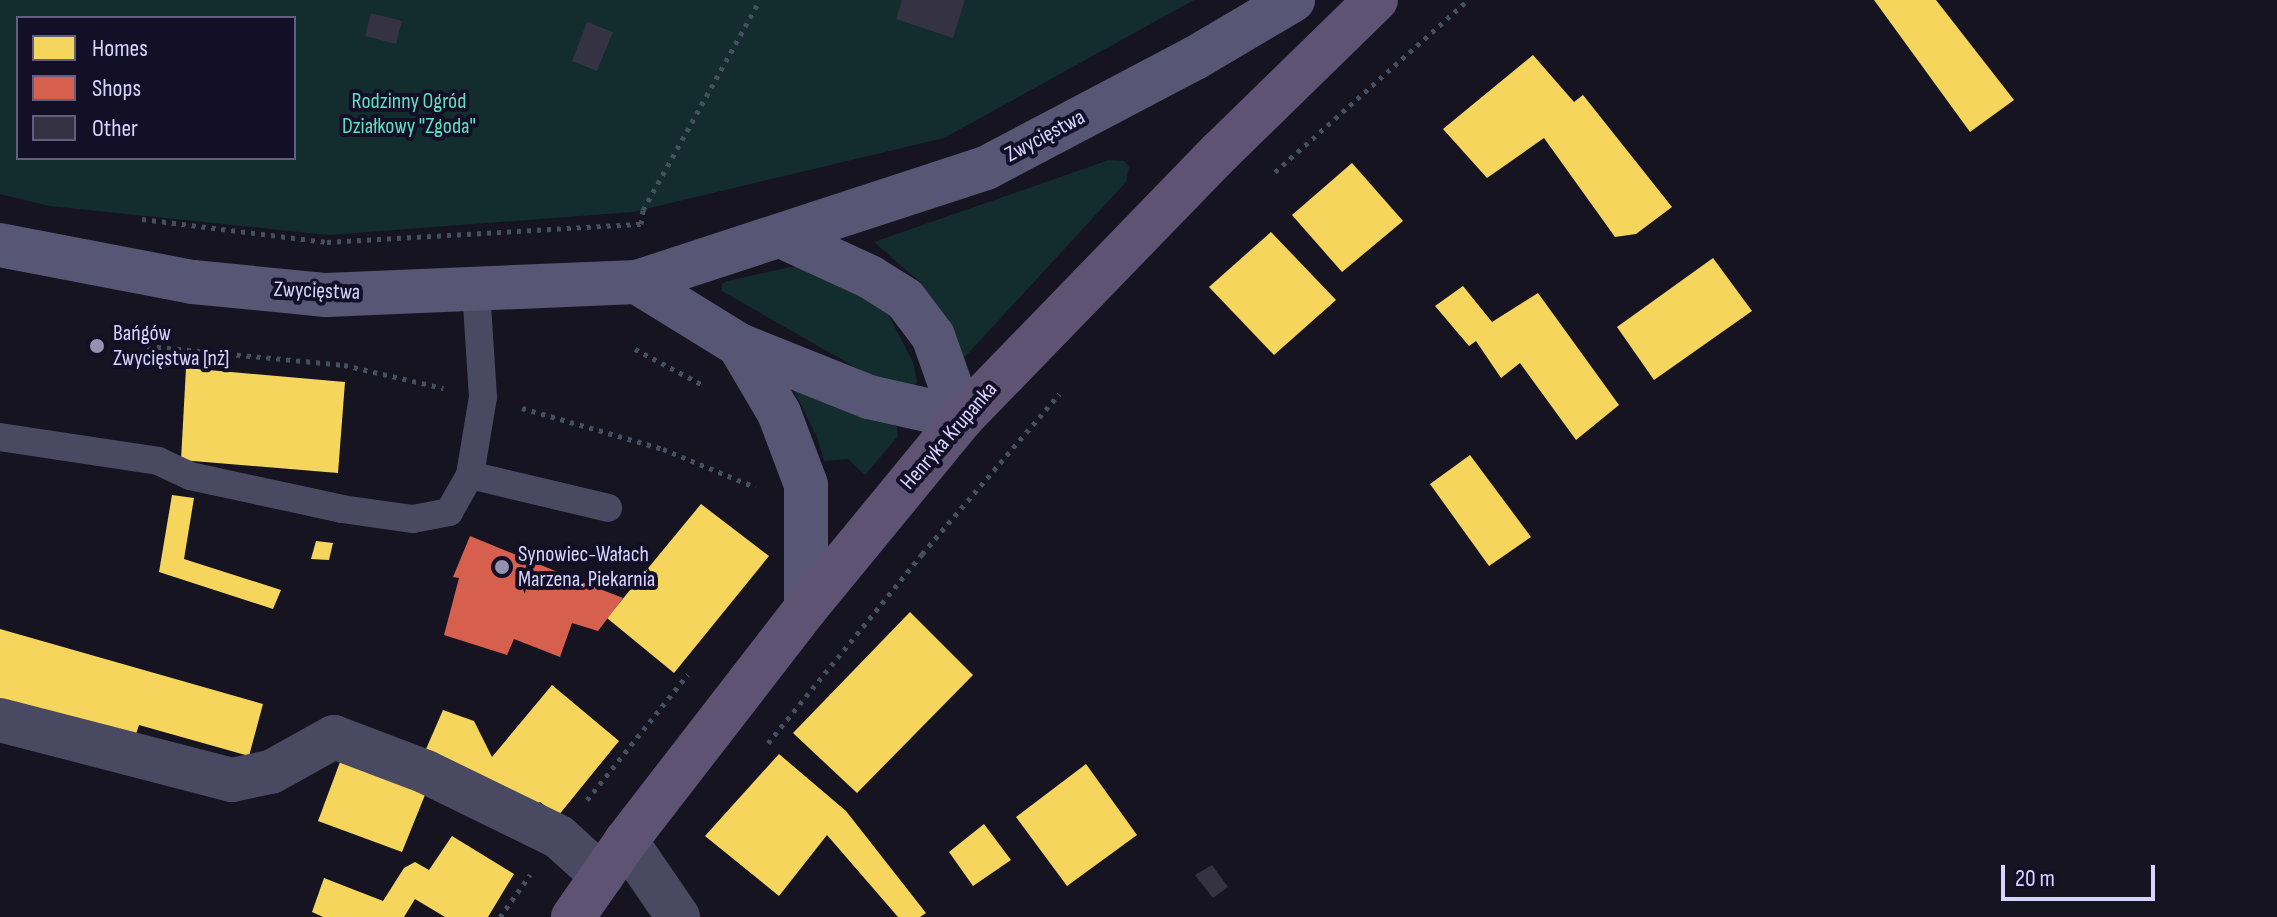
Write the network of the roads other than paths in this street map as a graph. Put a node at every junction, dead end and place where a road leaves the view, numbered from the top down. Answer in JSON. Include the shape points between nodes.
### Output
{"nodes":[{"id":1,"x":1293,"y":0,"type":"edge"},
{"id":2,"x":1376,"y":0,"type":"edge"},
{"id":3,"x":783,"y":237,"type":"junction"},
{"id":4,"x":0,"y":245,"type":"edge"},
{"id":5,"x":637,"y":282,"type":"junction"},
{"id":6,"x":476,"y":289,"type":"junction"},
{"id":7,"x":739,"y":345,"type":"junction"},
{"id":8,"x":962,"y":418,"type":"junction"},
{"id":9,"x":0,"y":437,"type":"edge"},
{"id":10,"x":470,"y":475,"type":"junction"},
{"id":11,"x":608,"y":508,"type":"dead end"},
{"id":12,"x":806,"y":608,"type":"junction"},
{"id":13,"x":0,"y":720,"type":"edge"},
{"id":14,"x":626,"y":841,"type":"junction"},
{"id":15,"x":602,"y":876,"type":"junction"},
{"id":16,"x":573,"y":917,"type":"edge"},
{"id":17,"x":678,"y":917,"type":"edge"}],
"edges":[{"from":1,"to":3,"type":"main road","name":"Zwycięstwa","via":[[986,168]]},
{"from":2,"to":8,"type":"main road","name":"Henryka Krupanka"},
{"from":3,"to":5,"type":"main road","name":"Zwycięstwa"},
{"from":3,"to":8,"type":"main road","via":[[905,299],[933,336]]},
{"from":4,"to":6,"type":"main road","name":"Zwycięstwa","via":[[193,282],[326,295]]},
{"from":5,"to":6,"type":"main road","name":"Zwycięstwa"},
{"from":5,"to":7,"type":"main road"},
{"from":6,"to":10,"type":"lane","via":[[483,397]]},
{"from":7,"to":8,"type":"main road","via":[[869,397]]},
{"from":7,"to":12,"type":"main road","via":[[779,413],[806,485]]},
{"from":8,"to":12,"type":"main road","name":"Henryka Krupanka"},
{"from":9,"to":10,"type":"lane","via":[[158,461],[190,476],[413,519],[449,512]]},
{"from":10,"to":11,"type":"lane"},
{"from":12,"to":14,"type":"main road","name":"Henryka Krupanka"},
{"from":13,"to":15,"type":"street","via":[[232,780],[271,772],[334,737],[426,772],[559,837]]},
{"from":14,"to":15,"type":"main road","name":"Henryka Krupanka"},
{"from":14,"to":17,"type":"street"},
{"from":15,"to":16,"type":"main road","name":"Henryka Krupanka"}]}
